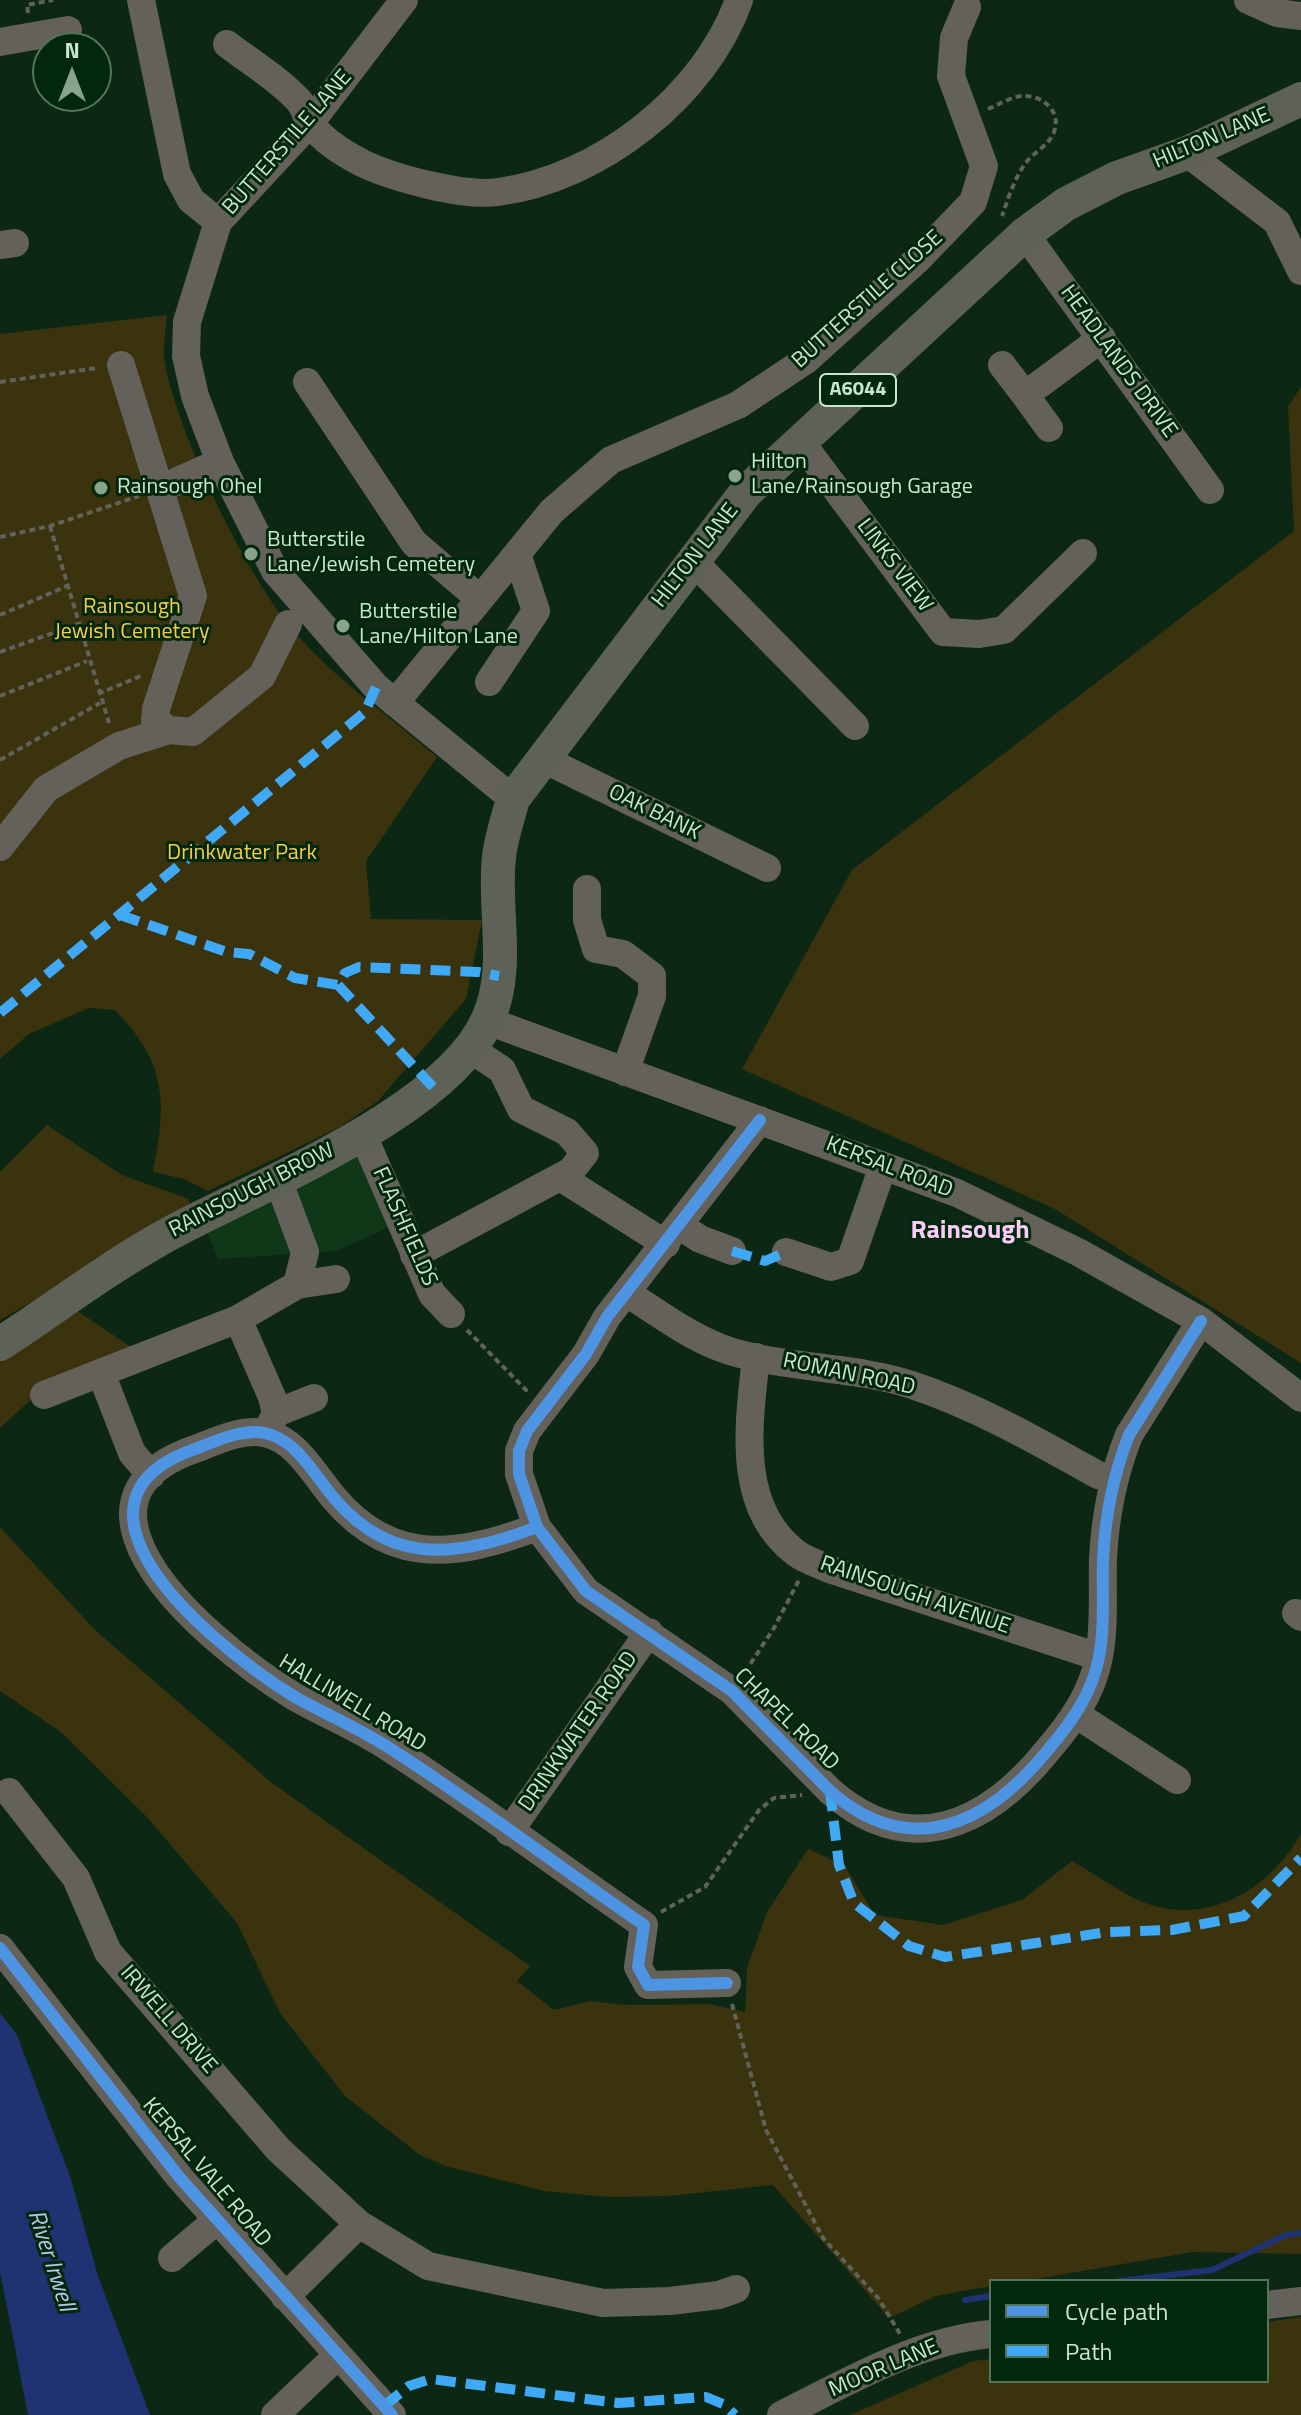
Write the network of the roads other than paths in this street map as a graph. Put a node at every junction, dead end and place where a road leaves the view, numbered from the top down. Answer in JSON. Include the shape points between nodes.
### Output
{"nodes":[{"id":1,"x":141,"y":0,"type":"edge"},
{"id":2,"x":404,"y":0,"type":"edge"},
{"id":3,"x":739,"y":0,"type":"edge"},
{"id":4,"x":1248,"y":0,"type":"edge"},
{"id":5,"x":967,"y":7,"type":"dead end"},
{"id":6,"x":1301,"y":16,"type":"edge"},
{"id":7,"x":68,"y":30,"type":"dead end"},
{"id":8,"x":0,"y":42,"type":"edge"},
{"id":9,"x":227,"y":44,"type":"dead end"},
{"id":10,"x":1301,"y":99,"type":"edge"},
{"id":11,"x":310,"y":123,"type":"junction"},
{"id":12,"x":1187,"y":153,"type":"junction"},
{"id":13,"x":218,"y":222,"type":"junction"},
{"id":14,"x":1013,"y":228,"type":"junction"},
{"id":15,"x":1301,"y":271,"type":"edge"},
{"id":16,"x":1102,"y":338,"type":"junction"},
{"id":17,"x":121,"y":365,"type":"road end"},
{"id":18,"x":1002,"y":365,"type":"dead end"},
{"id":19,"x":321,"y":394,"type":"dead end"},
{"id":20,"x":1025,"y":395,"type":"junction"},
{"id":21,"x":1049,"y":428,"type":"dead end"},
{"id":22,"x":800,"y":441,"type":"junction"},
{"id":23,"x":220,"y":462,"type":"junction"},
{"id":24,"x":160,"y":489,"type":"junction"},
{"id":25,"x":1210,"y":490,"type":"dead end"},
{"id":26,"x":1083,"y":553,"type":"dead end"},
{"id":27,"x":517,"y":554,"type":"junction"},
{"id":28,"x":692,"y":560,"type":"junction"},
{"id":29,"x":480,"y":599,"type":"junction"},
{"id":30,"x":288,"y":624,"type":"dead end"},
{"id":31,"x":489,"y":682,"type":"dead end"},
{"id":32,"x":395,"y":703,"type":"junction"},
{"id":33,"x":855,"y":726,"type":"dead end"},
{"id":34,"x":169,"y":730,"type":"junction"},
{"id":35,"x":541,"y":758,"type":"junction"},
{"id":36,"x":513,"y":799,"type":"junction"},
{"id":37,"x":0,"y":847,"type":"edge"},
{"id":38,"x":767,"y":868,"type":"dead end"},
{"id":39,"x":587,"y":889,"type":"dead end"},
{"id":40,"x":478,"y":1034,"type":"junction"},
{"id":41,"x":625,"y":1072,"type":"junction"},
{"id":42,"x":760,"y":1120,"type":"junction"},
{"id":43,"x":363,"y":1135,"type":"junction"},
{"id":44,"x":883,"y":1166,"type":"junction"},
{"id":45,"x":277,"y":1177,"type":"junction"},
{"id":46,"x":560,"y":1177,"type":"junction"},
{"id":47,"x":673,"y":1235,"type":"junction"},
{"id":48,"x":732,"y":1251,"type":"dead end"},
{"id":49,"x":786,"y":1252,"type":"dead end"},
{"id":50,"x":414,"y":1255,"type":"junction"},
{"id":51,"x":336,"y":1279,"type":"dead end"},
{"id":52,"x":297,"y":1285,"type":"junction"},
{"id":53,"x":627,"y":1293,"type":"junction"},
{"id":54,"x":451,"y":1314,"type":"road end"},
{"id":55,"x":238,"y":1319,"type":"junction"},
{"id":56,"x":1201,"y":1321,"type":"junction"},
{"id":57,"x":0,"y":1344,"type":"edge"},
{"id":58,"x":756,"y":1357,"type":"junction"},
{"id":59,"x":101,"y":1373,"type":"junction"},
{"id":60,"x":44,"y":1395,"type":"dead end"},
{"id":61,"x":314,"y":1398,"type":"dead end"},
{"id":62,"x":1301,"y":1398,"type":"edge"},
{"id":63,"x":271,"y":1423,"type":"junction"},
{"id":64,"x":151,"y":1475,"type":"junction"},
{"id":65,"x":1115,"y":1479,"type":"junction"},
{"id":66,"x":537,"y":1527,"type":"junction"},
{"id":67,"x":649,"y":1632,"type":"junction"},
{"id":68,"x":1099,"y":1657,"type":"junction"},
{"id":69,"x":1077,"y":1715,"type":"junction"},
{"id":70,"x":1177,"y":1780,"type":"dead end"},
{"id":71,"x":12,"y":1789,"type":"edge"},
{"id":72,"x":509,"y":1832,"type":"junction"},
{"id":73,"x":0,"y":1948,"type":"edge"},
{"id":74,"x":727,"y":1983,"type":"road end"},
{"id":75,"x":217,"y":2220,"type":"junction"},
{"id":76,"x":359,"y":2224,"type":"junction"},
{"id":77,"x":172,"y":2258,"type":"dead end"},
{"id":78,"x":736,"y":2289,"type":"dead end"},
{"id":79,"x":285,"y":2297,"type":"junction"},
{"id":80,"x":1301,"y":2301,"type":"edge"},
{"id":81,"x":1269,"y":2305,"type":"edge"},
{"id":82,"x":989,"y":2334,"type":"edge"},
{"id":83,"x":337,"y":2356,"type":"junction"},
{"id":84,"x":283,"y":2413,"type":"edge"},
{"id":85,"x":392,"y":2415,"type":"edge"},
{"id":86,"x":781,"y":2415,"type":"edge"}],
"edges":[{"from":1,"to":13,"type":"street","via":[[177,174],[191,200]]},
{"from":2,"to":11,"type":"street","name":"BUTTERSTILE LANE"},
{"from":3,"to":11,"type":"street","via":[[715,49],[654,118],[607,152],[523,188],[494,193],[412,179],[364,164],[325,140]]},
{"from":4,"to":6,"type":"street","via":[[1277,13]]},
{"from":5,"to":27,"type":"street","name":"BUTTERSTILE CLOSE","via":[[951,57],[951,76],[984,166],[973,202],[806,360],[738,405],[611,460],[552,511]]},
{"from":7,"to":8,"type":"street","via":[[29,24]]},
{"from":9,"to":11,"type":"street","via":[[299,101]]},
{"from":10,"to":12,"type":"main road","name":"HILTON LANE","number":"A6044"},
{"from":11,"to":13,"type":"street","name":"BUTTERSTILE LANE"},
{"from":12,"to":14,"type":"main road","name":"HILTON LANE","number":"A6044","via":[[1117,178]]},
{"from":12,"to":15,"type":"street","via":[[1277,222]]},
{"from":13,"to":23,"type":"street","name":"BUTTERSTILE LANE","via":[[187,322],[186,356]]},
{"from":14,"to":16,"type":"street","name":"HEADLANDS DRIVE"},
{"from":14,"to":22,"type":"main road","name":"HILTON LANE","number":"A6044"},
{"from":16,"to":20,"type":"street"},
{"from":16,"to":25,"type":"street","name":"HEADLANDS DRIVE"},
{"from":17,"to":24,"type":"street"},
{"from":18,"to":20,"type":"street"},
{"from":19,"to":29,"type":"street","via":[[414,543]]},
{"from":20,"to":21,"type":"street"},
{"from":22,"to":26,"type":"street","name":"LINKS VIEW","via":[[943,632],[1004,630]]},
{"from":22,"to":28,"type":"main road","name":"HILTON LANE","number":"A6044","via":[[746,492]]},
{"from":23,"to":24,"type":"street"},
{"from":23,"to":32,"type":"street","name":"BUTTERSTILE LANE","via":[[275,571]]},
{"from":24,"to":34,"type":"street","via":[[193,596],[155,721]]},
{"from":27,"to":29,"type":"street","name":"BUTTERSTILE CLOSE"},
{"from":27,"to":31,"type":"street","via":[[536,611]]},
{"from":28,"to":33,"type":"street"},
{"from":28,"to":35,"type":"main road","name":"HILTON LANE","number":"A6044"},
{"from":29,"to":32,"type":"street","name":"BUTTERSTILE CLOSE"},
{"from":30,"to":34,"type":"street","via":[[262,676],[193,732]]},
{"from":32,"to":36,"type":"street","name":"BUTTERSTILE LANE"},
{"from":34,"to":37,"type":"street","via":[[119,746],[46,789]]},
{"from":35,"to":36,"type":"main road","name":"HILTON LANE","number":"A6044"},
{"from":35,"to":38,"type":"street","name":"OAK BANK"},
{"from":36,"to":40,"type":"main road","name":"HILTON LANE","number":"A6044","via":[[499,857],[496,995]]},
{"from":39,"to":41,"type":"street","via":[[587,920],[596,949],[623,954],[652,976],[652,996]]},
{"from":40,"to":41,"type":"street","name":"KERSAL ROAD"},
{"from":40,"to":43,"type":"main road","name":"RAINSOUGH BROW","via":[[433,1087]]},
{"from":40,"to":46,"type":"street","via":[[521,1109],[567,1132],[585,1153]]},
{"from":41,"to":42,"type":"street","name":"KERSAL ROAD"},
{"from":42,"to":44,"type":"street","name":"KERSAL ROAD"},
{"from":42,"to":47,"type":"street","name":"CHAPEL ROAD"},
{"from":43,"to":45,"type":"main road","name":"RAINSOUGH BROW"},
{"from":43,"to":50,"type":"street","name":"FLASHFIELDS"},
{"from":44,"to":49,"type":"street","via":[[850,1261],[831,1267]]},
{"from":44,"to":56,"type":"street","name":"KERSAL ROAD","via":[[957,1193]]},
{"from":45,"to":52,"type":"street","via":[[305,1252]]},
{"from":45,"to":57,"type":"main road","name":"RAINSOUGH BROW","via":[[164,1237]]},
{"from":46,"to":47,"type":"street"},
{"from":46,"to":50,"type":"street"},
{"from":47,"to":48,"type":"street"},
{"from":47,"to":53,"type":"street","name":"CHAPEL ROAD"},
{"from":50,"to":54,"type":"street","name":"FLASHFIELDS","via":[[432,1294]]},
{"from":51,"to":52,"type":"street"},
{"from":52,"to":55,"type":"street"},
{"from":53,"to":58,"type":"street","name":"ROMAN ROAD","via":[[692,1336]]},
{"from":53,"to":66,"type":"street","name":"CHAPEL ROAD","via":[[527,1431],[519,1451],[519,1474]]},
{"from":55,"to":59,"type":"street"},
{"from":55,"to":63,"type":"street"},
{"from":56,"to":62,"type":"street","name":"KERSAL ROAD"},
{"from":56,"to":65,"type":"street","name":"CHAPEL ROAD","via":[[1129,1435]]},
{"from":58,"to":65,"type":"street","name":"ROMAN ROAD","via":[[829,1366],[910,1385],[983,1411],[1098,1475]]},
{"from":58,"to":68,"type":"street","name":"RAINSOUGH AVENUE","via":[[752,1481],[773,1531],[807,1559]]},
{"from":59,"to":60,"type":"street"},
{"from":59,"to":64,"type":"street","via":[[132,1453]]},
{"from":61,"to":63,"type":"street"},
{"from":63,"to":64,"type":"street","via":[[175,1456]]},
{"from":63,"to":66,"type":"street","via":[[354,1521],[387,1543],[465,1548]]},
{"from":64,"to":72,"type":"street","name":"HALLIWELL ROAD","via":[[134,1500],[135,1539],[150,1569],[192,1617],[293,1696],[382,1743]]},
{"from":65,"to":68,"type":"street","name":"CHAPEL ROAD","via":[[1103,1556]]},
{"from":66,"to":67,"type":"street","name":"CHAPEL ROAD","via":[[586,1591]]},
{"from":67,"to":69,"type":"street","name":"CHAPEL ROAD","via":[[732,1691],[845,1804],[881,1824],[919,1830],[957,1824],[979,1813],[1033,1769]]},
{"from":67,"to":72,"type":"street","name":"DRINKWATER ROAD"},
{"from":68,"to":69,"type":"street","name":"CHAPEL ROAD"},
{"from":69,"to":70,"type":"street"},
{"from":71,"to":76,"type":"street","name":"IRWELL DRIVE","via":[[76,1878],[108,1952],[278,2149]]},
{"from":72,"to":74,"type":"street","name":"HALLIWELL ROAD","via":[[644,1925],[638,1967],[648,1985]]},
{"from":73,"to":75,"type":"street","name":"KERSAL VALE ROAD"},
{"from":75,"to":77,"type":"street"},
{"from":75,"to":79,"type":"street","name":"KERSAL VALE ROAD"},
{"from":76,"to":78,"type":"street","name":"IRWELL DRIVE","via":[[428,2266],[603,2303],[670,2301]]},
{"from":76,"to":79,"type":"street"},
{"from":79,"to":83,"type":"street","name":"KERSAL VALE ROAD"},
{"from":80,"to":81,"type":"street"},
{"from":82,"to":86,"type":"street","name":"MOOR LANE","via":[[911,2352]]},
{"from":83,"to":84,"type":"street"},
{"from":83,"to":85,"type":"street","name":"KERSAL VALE ROAD"}]}
